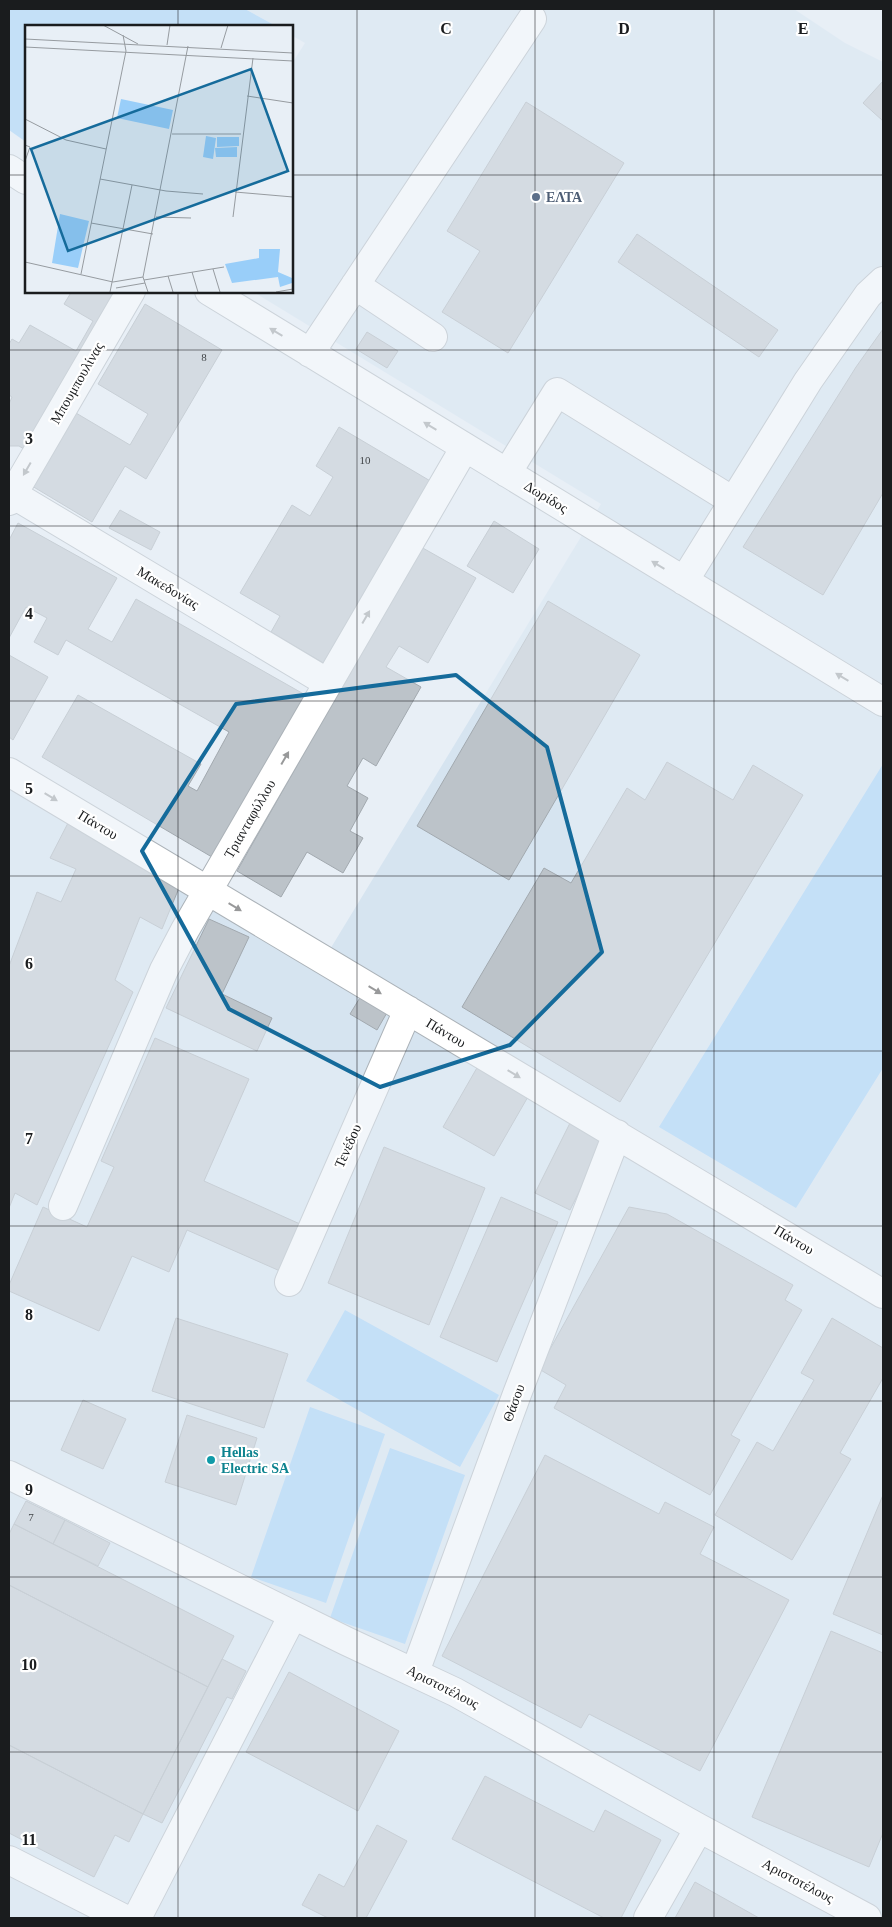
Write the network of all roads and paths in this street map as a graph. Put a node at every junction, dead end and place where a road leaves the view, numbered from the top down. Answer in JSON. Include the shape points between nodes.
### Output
{"nodes":[{"id":1,"x":532,"y":19,"type":"dead end"},
{"id":2,"x":9,"y":169,"type":"edge"},
{"id":3,"x":25,"y":179,"type":"edge"},
{"id":4,"x":883,"y":281,"type":"edge"},
{"id":5,"x":355,"y":285,"type":"junction"},
{"id":6,"x":130,"y":292,"type":"edge"},
{"id":7,"x":212,"y":292,"type":"edge"},
{"id":8,"x":433,"y":337,"type":"dead end"},
{"id":9,"x":310,"y":353,"type":"junction"},
{"id":10,"x":465,"y":447,"type":"junction"},
{"id":11,"x":507,"y":473,"type":"junction"},
{"id":12,"x":10,"y":496,"type":"edge"},
{"id":13,"x":734,"y":502,"type":"junction"},
{"id":14,"x":684,"y":581,"type":"junction"},
{"id":15,"x":328,"y":683,"type":"junction"},
{"id":16,"x":883,"y":702,"type":"edge"},
{"id":17,"x":10,"y":777,"type":"edge"},
{"id":18,"x":208,"y":891,"type":"junction"},
{"id":19,"x":408,"y":1010,"type":"junction"},
{"id":20,"x":617,"y":1134,"type":"junction"},
{"id":21,"x":63,"y":1206,"type":"dead end"},
{"id":22,"x":289,"y":1282,"type":"dead end"},
{"id":23,"x":883,"y":1294,"type":"edge"},
{"id":24,"x":9,"y":1475,"type":"edge"},
{"id":25,"x":293,"y":1615,"type":"junction"},
{"id":26,"x":415,"y":1672,"type":"junction"},
{"id":27,"x":698,"y":1828,"type":"junction"},
{"id":28,"x":9,"y":1860,"type":"edge"},
{"id":29,"x":123,"y":1918,"type":"edge"},
{"id":30,"x":137,"y":1918,"type":"edge"},
{"id":31,"x":648,"y":1918,"type":"edge"},
{"id":32,"x":868,"y":1918,"type":"edge"}],
"edges":[{"from":1,"to":5,"type":"street"},
{"from":2,"to":3,"type":"street"},
{"from":4,"to":13,"type":"street","via":[[868,295],[808,381]]},
{"from":5,"to":8,"type":"street"},
{"from":5,"to":9,"type":"street"},
{"from":6,"to":12,"type":"street","name":"Μπουμπουλίνας","one_way":true},
{"from":9,"to":7,"type":"street","name":"Δωρίδος","one_way":true},
{"from":10,"to":9,"type":"street","name":"Δωρίδος","one_way":true},
{"from":10,"to":11,"type":"street","name":"Δωρίδος"},
{"from":15,"to":10,"type":"street","name":"Τριανταφύλλου","one_way":true},
{"from":11,"to":13,"type":"street","via":[[557,392]]},
{"from":14,"to":11,"type":"street","name":"Δωρίδος","one_way":true},
{"from":12,"to":15,"type":"street","name":"Μακεδονίας"},
{"from":13,"to":14,"type":"street"},
{"from":16,"to":14,"type":"street","name":"Δωρίδος","one_way":true},
{"from":18,"to":15,"type":"street","name":"Τριανταφύλλου","one_way":true},
{"from":17,"to":18,"type":"street","name":"Πάντου","one_way":true},
{"from":18,"to":19,"type":"street","name":"Πάντου","one_way":true},
{"from":18,"to":21,"type":"street","name":"Τριανταφύλλου","via":[[164,970]]},
{"from":19,"to":20,"type":"street","name":"Πάντου","one_way":true},
{"from":19,"to":22,"type":"street","name":"Τενέδου"},
{"from":20,"to":23,"type":"street","name":"Πάντου"},
{"from":20,"to":26,"type":"street","name":"Θάσου"},
{"from":24,"to":25,"type":"street","name":"Αριστοτέλους"},
{"from":25,"to":26,"type":"street","name":"Αριστοτέλους"},
{"from":25,"to":30,"type":"street"},
{"from":26,"to":27,"type":"street","name":"Αριστοτέλους"},
{"from":27,"to":31,"type":"street"},
{"from":27,"to":32,"type":"street","name":"Αριστοτέλους"},
{"from":28,"to":29,"type":"street"}]}
